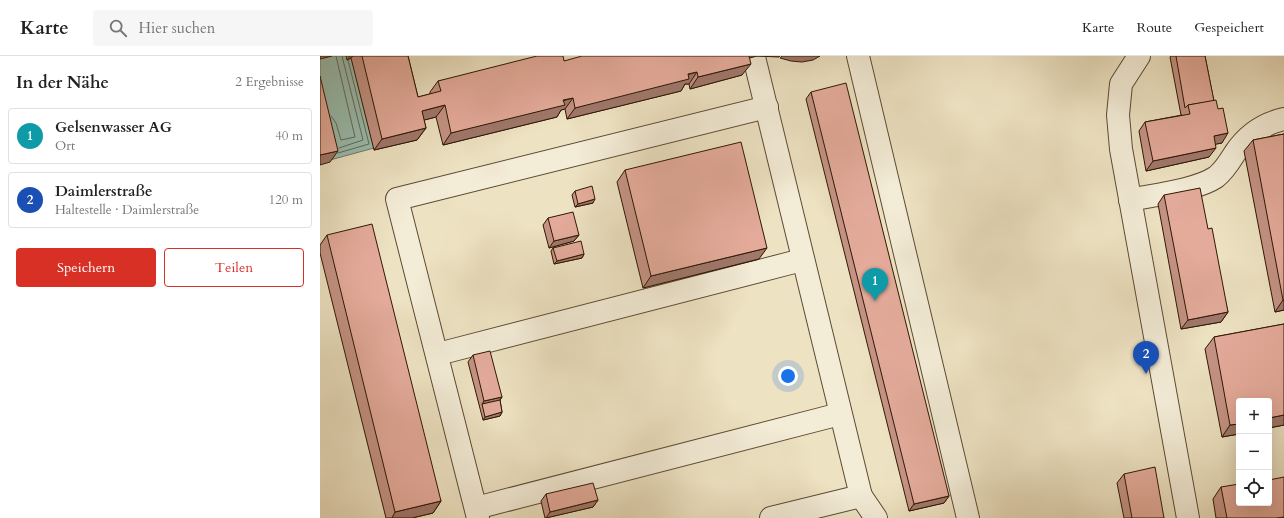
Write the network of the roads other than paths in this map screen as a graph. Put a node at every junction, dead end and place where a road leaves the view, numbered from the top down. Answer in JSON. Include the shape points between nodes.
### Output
{"nodes":[{"id":1,"x":858,"y":56,"type":"edge"},
{"id":2,"x":1140,"y":56,"type":"edge"},
{"id":3,"x":754,"y":57,"type":"edge"},
{"id":4,"x":767,"y":107,"type":"junction"},
{"id":5,"x":1284,"y":119,"type":"edge"},
{"id":6,"x":1130,"y":200,"type":"junction"},
{"id":7,"x":802,"y":260,"type":"junction"},
{"id":8,"x":438,"y":354,"type":"junction"},
{"id":9,"x":840,"y":414,"type":"junction"},
{"id":10,"x":861,"y":496,"type":"junction"},
{"id":11,"x":477,"y":513,"type":"edge"},
{"id":12,"x":771,"y":518,"type":"edge"},
{"id":13,"x":876,"y":518,"type":"edge"},
{"id":14,"x":968,"y":518,"type":"edge"},
{"id":15,"x":1188,"y":518,"type":"edge"}],
"edges":[{"from":1,"to":14,"type":"street"},
{"from":2,"to":6,"type":"street","via":[[1121,84],[1118,115]]},
{"from":3,"to":4,"type":"street"},
{"from":4,"to":7,"type":"street"},
{"from":4,"to":8,"type":"street","via":[[397,198]]},
{"from":5,"to":6,"type":"street","via":[[1260,127],[1244,142],[1217,176],[1204,184]]},
{"from":6,"to":15,"type":"street"},
{"from":7,"to":8,"type":"street"},
{"from":7,"to":9,"type":"street"},
{"from":8,"to":11,"type":"street"},
{"from":9,"to":10,"type":"street"},
{"from":9,"to":11,"type":"street"},
{"from":10,"to":12,"type":"street"},
{"from":10,"to":13,"type":"street"}]}
